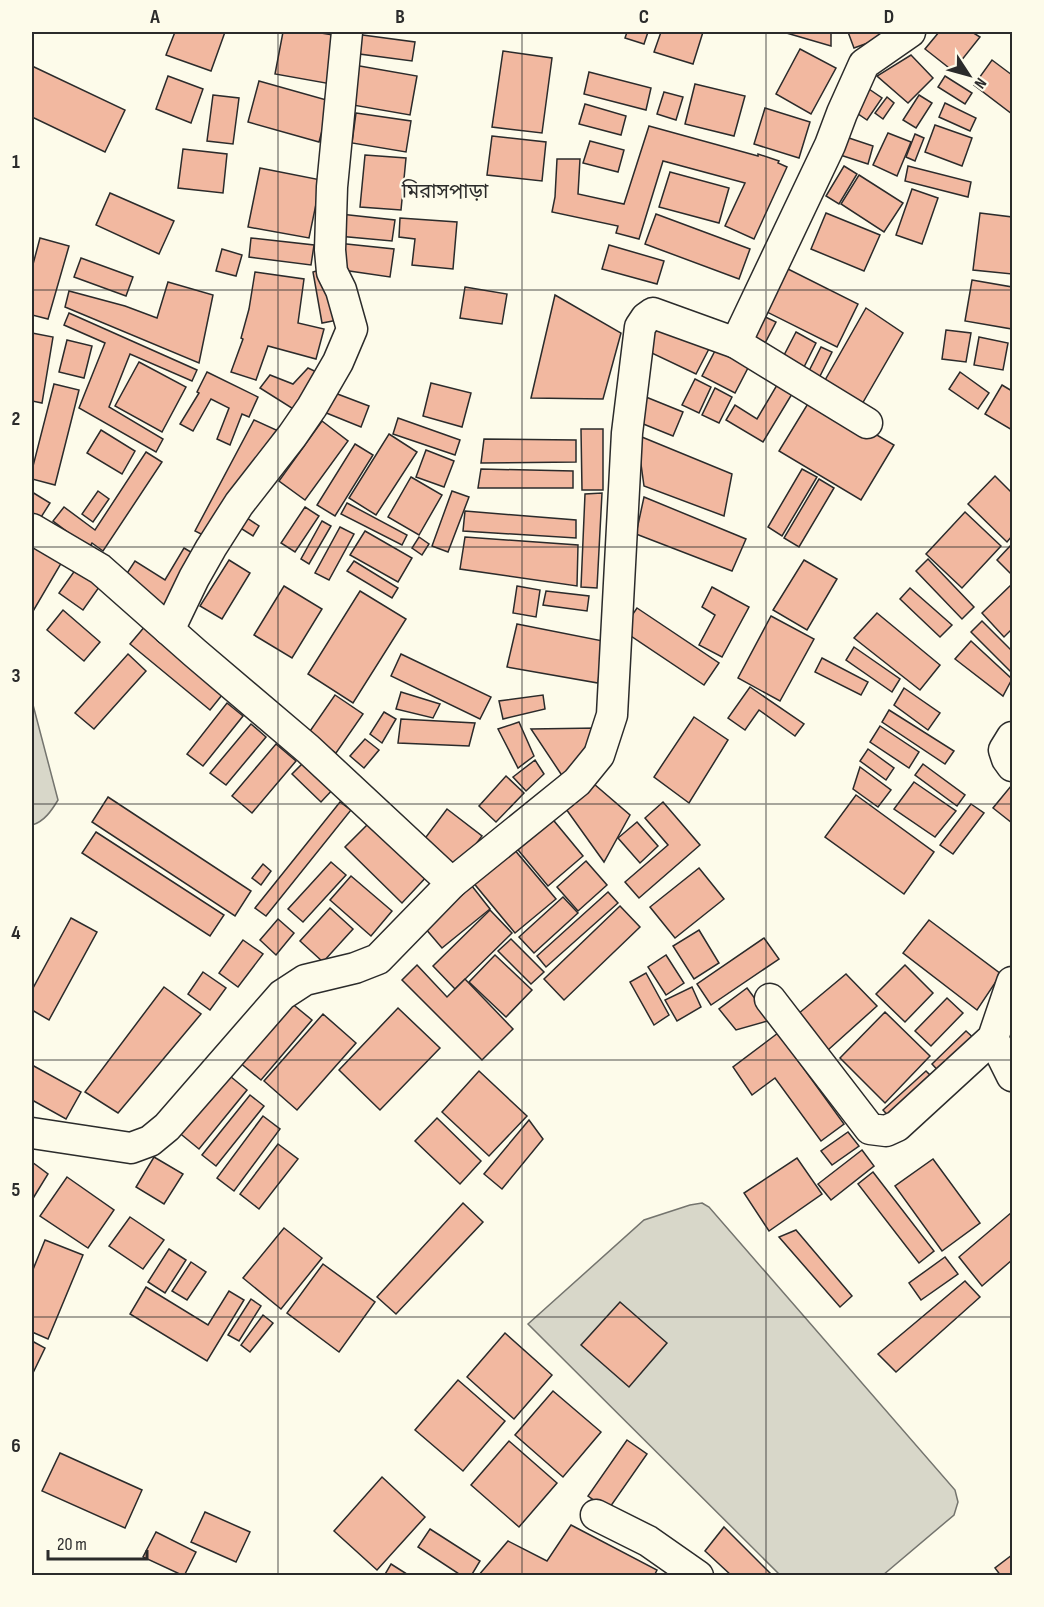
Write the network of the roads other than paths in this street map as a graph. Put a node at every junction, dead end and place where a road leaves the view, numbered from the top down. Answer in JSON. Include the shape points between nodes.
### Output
{"nodes":[{"id":1,"x":347,"y":32,"type":"edge"},
{"id":2,"x":910,"y":32,"type":"edge"},
{"id":3,"x":736,"y":343,"type":"junction"},
{"id":4,"x":867,"y":423,"type":"dead end"},
{"id":5,"x":32,"y":529,"type":"edge"},
{"id":6,"x":169,"y":630,"type":"junction"},
{"id":7,"x":1012,"y":737,"type":"edge"},
{"id":8,"x":1012,"y":766,"type":"edge"},
{"id":9,"x":452,"y":883,"type":"junction"},
{"id":10,"x":1012,"y":982,"type":"edge"},
{"id":11,"x":770,"y":999,"type":"dead end"},
{"id":12,"x":993,"y":1038,"type":"junction"},
{"id":13,"x":1012,"y":1076,"type":"edge"},
{"id":14,"x":32,"y":1133,"type":"edge"},
{"id":15,"x":596,"y":1515,"type":"dead end"},
{"id":16,"x":698,"y":1575,"type":"edge"}],
"edges":[{"from":1,"to":6,"type":"street","via":[[330,250],[332,272],[352,329],[312,406],[238,504],[211,548]]},
{"from":2,"to":3,"type":"street","via":[[864,64]]},
{"from":3,"to":4,"type":"street"},
{"from":3,"to":9,"type":"street","via":[[653,313],[640,327],[627,434],[612,715],[602,745],[577,782]]},
{"from":5,"to":6,"type":"street","via":[[100,569]]},
{"from":6,"to":9,"type":"street","via":[[308,749]]},
{"from":7,"to":8,"type":"street","via":[[1004,750]]},
{"from":9,"to":14,"type":"street","via":[[378,959],[305,980],[282,995],[150,1141],[130,1148]]},
{"from":10,"to":12,"type":"street"},
{"from":11,"to":12,"type":"street","via":[[870,1129],[886,1131],[897,1126]]},
{"from":12,"to":13,"type":"street"},
{"from":15,"to":16,"type":"street","via":[[648,1541]]}]}
